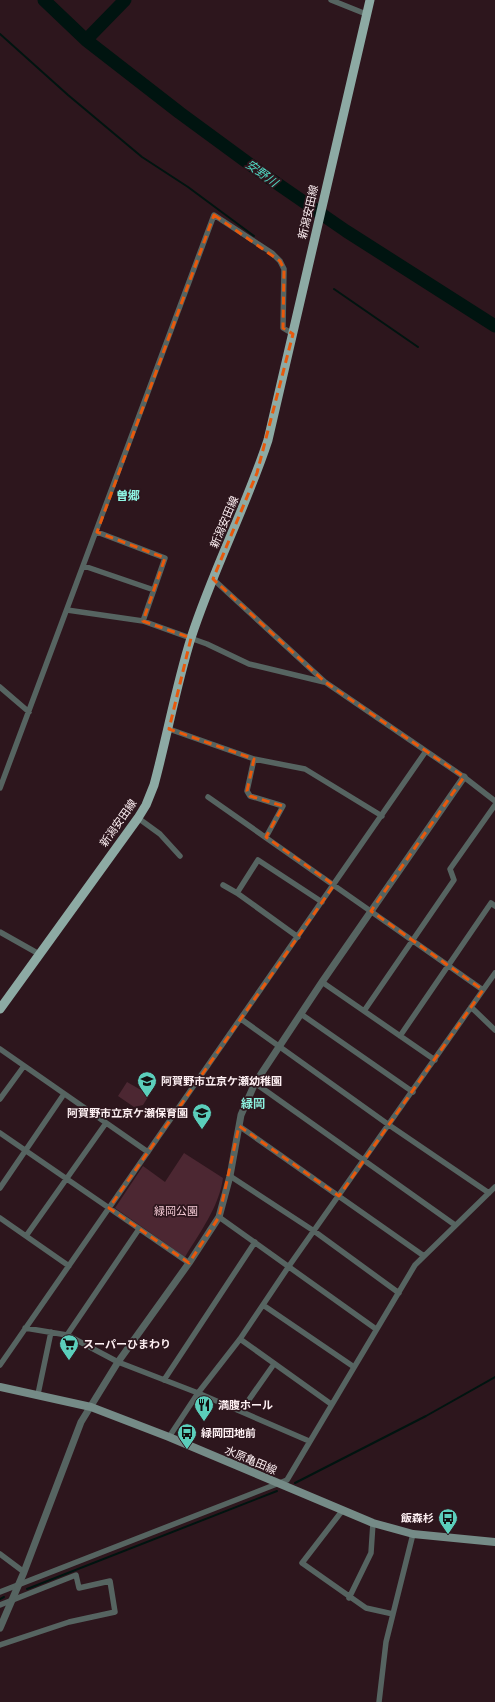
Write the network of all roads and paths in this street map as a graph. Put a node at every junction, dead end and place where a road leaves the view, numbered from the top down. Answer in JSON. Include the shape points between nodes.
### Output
{"nodes":[{"id":1,"x":331,"y":0,"type":"edge"},
{"id":2,"x":370,"y":0,"type":"edge"},
{"id":3,"x":366,"y":14,"type":"junction"},
{"id":4,"x":292,"y":334,"type":"junction"},
{"id":5,"x":96,"y":532,"type":"junction"},
{"id":6,"x":84,"y":566,"type":"junction"},
{"id":7,"x":213,"y":579,"type":"junction"},
{"id":8,"x":154,"y":590,"type":"junction"},
{"id":9,"x":67,"y":610,"type":"junction"},
{"id":10,"x":143,"y":621,"type":"junction"},
{"id":11,"x":191,"y":638,"type":"junction"},
{"id":12,"x":325,"y":682,"type":"junction"},
{"id":13,"x":0,"y":688,"type":"edge"},
{"id":14,"x":29,"y":712,"type":"junction"},
{"id":15,"x":169,"y":729,"type":"junction"},
{"id":16,"x":426,"y":752,"type":"junction"},
{"id":17,"x":254,"y":759,"type":"junction"},
{"id":18,"x":464,"y":777,"type":"junction"},
{"id":19,"x":0,"y":788,"type":"edge"},
{"id":20,"x":208,"y":797,"type":"dead end"},
{"id":21,"x":495,"y":801,"type":"edge"},
{"id":22,"x":495,"y":805,"type":"edge"},
{"id":23,"x":382,"y":816,"type":"junction"},
{"id":24,"x":138,"y":818,"type":"junction"},
{"id":25,"x":266,"y":837,"type":"junction"},
{"id":26,"x":180,"y":856,"type":"dead end"},
{"id":27,"x":223,"y":885,"type":"dead end"},
{"id":28,"x":334,"y":885,"type":"junction"},
{"id":29,"x":237,"y":893,"type":"junction"},
{"id":30,"x":322,"y":902,"type":"junction"},
{"id":31,"x":495,"y":906,"type":"edge"},
{"id":32,"x":371,"y":911,"type":"junction"},
{"id":33,"x":0,"y":932,"type":"edge"},
{"id":34,"x":298,"y":936,"type":"junction"},
{"id":35,"x":413,"y":941,"type":"junction"},
{"id":36,"x":39,"y":954,"type":"junction"},
{"id":37,"x":448,"y":965,"type":"junction"},
{"id":38,"x":495,"y":973,"type":"edge"},
{"id":39,"x":322,"y":982,"type":"junction"},
{"id":40,"x":483,"y":990,"type":"junction"},
{"id":41,"x":471,"y":1007,"type":"junction"},
{"id":42,"x":0,"y":1009,"type":"edge"},
{"id":43,"x":364,"y":1011,"type":"junction"},
{"id":44,"x":301,"y":1014,"type":"junction"},
{"id":45,"x":241,"y":1018,"type":"junction"},
{"id":46,"x":495,"y":1030,"type":"edge"},
{"id":47,"x":400,"y":1036,"type":"junction"},
{"id":48,"x":279,"y":1046,"type":"junction"},
{"id":49,"x":0,"y":1049,"type":"edge"},
{"id":50,"x":435,"y":1060,"type":"junction"},
{"id":51,"x":24,"y":1066,"type":"junction"},
{"id":52,"x":255,"y":1083,"type":"junction"},
{"id":53,"x":413,"y":1092,"type":"junction"},
{"id":54,"x":64,"y":1094,"type":"junction"},
{"id":55,"x":0,"y":1099,"type":"edge"},
{"id":56,"x":106,"y":1123,"type":"junction"},
{"id":57,"x":389,"y":1125,"type":"junction"},
{"id":58,"x":239,"y":1126,"type":"junction"},
{"id":59,"x":0,"y":1133,"type":"edge"},
{"id":60,"x":25,"y":1150,"type":"junction"},
{"id":61,"x":148,"y":1152,"type":"junction"},
{"id":62,"x":363,"y":1160,"type":"junction"},
{"id":63,"x":230,"y":1176,"type":"junction"},
{"id":64,"x":68,"y":1180,"type":"junction"},
{"id":65,"x":495,"y":1187,"type":"edge"},
{"id":66,"x":0,"y":1188,"type":"edge"},
{"id":67,"x":489,"y":1193,"type":"junction"},
{"id":68,"x":339,"y":1196,"type":"junction"},
{"id":69,"x":109,"y":1208,"type":"junction"},
{"id":70,"x":219,"y":1216,"type":"junction"},
{"id":71,"x":0,"y":1218,"type":"edge"},
{"id":72,"x":455,"y":1225,"type":"junction"},
{"id":73,"x":139,"y":1229,"type":"junction"},
{"id":74,"x":314,"y":1231,"type":"junction"},
{"id":75,"x":26,"y":1236,"type":"junction"},
{"id":76,"x":255,"y":1242,"type":"junction"},
{"id":77,"x":424,"y":1256,"type":"junction"},
{"id":78,"x":190,"y":1263,"type":"junction"},
{"id":79,"x":69,"y":1266,"type":"junction"},
{"id":80,"x":289,"y":1266,"type":"junction"},
{"id":81,"x":400,"y":1293,"type":"junction"},
{"id":82,"x":263,"y":1305,"type":"junction"},
{"id":83,"x":26,"y":1328,"type":"junction"},
{"id":84,"x":376,"y":1329,"type":"junction"},
{"id":85,"x":51,"y":1332,"type":"junction"},
{"id":86,"x":67,"y":1335,"type":"junction"},
{"id":87,"x":240,"y":1339,"type":"junction"},
{"id":88,"x":118,"y":1362,"type":"junction"},
{"id":89,"x":274,"y":1364,"type":"junction"},
{"id":90,"x":0,"y":1365,"type":"edge"},
{"id":91,"x":354,"y":1367,"type":"junction"},
{"id":92,"x":164,"y":1380,"type":"junction"},
{"id":93,"x":0,"y":1387,"type":"edge"},
{"id":94,"x":198,"y":1393,"type":"junction"},
{"id":95,"x":38,"y":1394,"type":"junction"},
{"id":96,"x":331,"y":1404,"type":"junction"},
{"id":97,"x":91,"y":1407,"type":"junction"},
{"id":98,"x":241,"y":1411,"type":"junction"},
{"id":99,"x":170,"y":1437,"type":"junction"},
{"id":100,"x":309,"y":1441,"type":"junction"},
{"id":101,"x":280,"y":1484,"type":"junction"},
{"id":102,"x":342,"y":1511,"type":"junction"},
{"id":103,"x":373,"y":1524,"type":"junction"},
{"id":104,"x":413,"y":1534,"type":"junction"},
{"id":105,"x":495,"y":1542,"type":"edge"},
{"id":106,"x":0,"y":1554,"type":"edge"},
{"id":107,"x":24,"y":1572,"type":"junction"},
{"id":108,"x":18,"y":1586,"type":"junction"},
{"id":109,"x":0,"y":1592,"type":"edge"},
{"id":110,"x":349,"y":1598,"type":"junction"},
{"id":111,"x":12,"y":1601,"type":"junction"},
{"id":112,"x":0,"y":1605,"type":"edge"},
{"id":113,"x":393,"y":1614,"type":"junction"},
{"id":114,"x":0,"y":1628,"type":"edge"},
{"id":115,"x":0,"y":1645,"type":"edge"},
{"id":116,"x":379,"y":1702,"type":"edge"}],
"edges":[{"from":1,"to":3,"type":"street"},
{"from":2,"to":3,"type":"main road","name":"新潟安田線"},
{"from":3,"to":4,"type":"main road","name":"新潟安田線"},
{"from":4,"to":5,"type":"street","via":[[283,328],[284,269],[280,261],[214,215]]},
{"from":4,"to":7,"type":"main road","name":"新潟安田線","via":[[268,440]]},
{"from":5,"to":6,"type":"street"},
{"from":5,"to":8,"type":"street","via":[[166,558]]},
{"from":6,"to":8,"type":"street"},
{"from":6,"to":9,"type":"street"},
{"from":7,"to":11,"type":"main road","name":"新潟安田線"},
{"from":7,"to":12,"type":"street"},
{"from":8,"to":10,"type":"street"},
{"from":9,"to":10,"type":"street"},
{"from":9,"to":14,"type":"street"},
{"from":10,"to":11,"type":"street"},
{"from":11,"to":12,"type":"street","via":[[249,664]]},
{"from":11,"to":15,"type":"main road","name":"新潟安田線"},
{"from":12,"to":16,"type":"street"},
{"from":13,"to":14,"type":"street"},
{"from":14,"to":19,"type":"street"},
{"from":15,"to":17,"type":"street"},
{"from":15,"to":24,"type":"main road","name":"新潟安田線","via":[[154,785]]},
{"from":16,"to":18,"type":"street"},
{"from":16,"to":23,"type":"street"},
{"from":17,"to":23,"type":"street","via":[[305,769]]},
{"from":17,"to":25,"type":"street","via":[[247,791],[250,796],[283,806]]},
{"from":18,"to":21,"type":"street"},
{"from":18,"to":32,"type":"street"},
{"from":20,"to":25,"type":"street"},
{"from":22,"to":35,"type":"street","via":[[450,869],[454,880]]},
{"from":23,"to":28,"type":"street"},
{"from":24,"to":26,"type":"street","via":[[160,834]]},
{"from":24,"to":36,"type":"main road","name":"新潟安田線"},
{"from":25,"to":28,"type":"street"},
{"from":27,"to":29,"type":"street"},
{"from":28,"to":30,"type":"street"},
{"from":28,"to":32,"type":"street"},
{"from":29,"to":30,"type":"street","via":[[258,860]]},
{"from":29,"to":34,"type":"street"},
{"from":30,"to":34,"type":"street"},
{"from":31,"to":37,"type":"street","via":[[491,903]]},
{"from":32,"to":35,"type":"street"},
{"from":32,"to":39,"type":"street"},
{"from":33,"to":36,"type":"street"},
{"from":34,"to":45,"type":"street"},
{"from":35,"to":37,"type":"street"},
{"from":35,"to":43,"type":"street"},
{"from":36,"to":42,"type":"main road","name":"新潟安田線"},
{"from":37,"to":40,"type":"street"},
{"from":37,"to":47,"type":"street"},
{"from":38,"to":40,"type":"street"},
{"from":39,"to":43,"type":"street"},
{"from":39,"to":44,"type":"street"},
{"from":40,"to":41,"type":"street"},
{"from":41,"to":46,"type":"street"},
{"from":41,"to":50,"type":"street"},
{"from":43,"to":47,"type":"street"},
{"from":44,"to":48,"type":"street"},
{"from":44,"to":53,"type":"street"},
{"from":45,"to":48,"type":"street"},
{"from":45,"to":61,"type":"street"},
{"from":47,"to":50,"type":"street"},
{"from":48,"to":52,"type":"street"},
{"from":48,"to":57,"type":"street"},
{"from":49,"to":51,"type":"street"},
{"from":50,"to":53,"type":"street"},
{"from":51,"to":54,"type":"street"},
{"from":51,"to":55,"type":"street"},
{"from":52,"to":58,"type":"street"},
{"from":52,"to":62,"type":"street"},
{"from":53,"to":57,"type":"street"},
{"from":54,"to":56,"type":"street"},
{"from":54,"to":60,"type":"street"},
{"from":56,"to":61,"type":"street"},
{"from":56,"to":64,"type":"street"},
{"from":57,"to":62,"type":"street"},
{"from":57,"to":67,"type":"street"},
{"from":58,"to":63,"type":"street"},
{"from":58,"to":68,"type":"street"},
{"from":59,"to":60,"type":"street"},
{"from":60,"to":64,"type":"street"},
{"from":60,"to":66,"type":"street"},
{"from":61,"to":69,"type":"street"},
{"from":62,"to":68,"type":"street"},
{"from":62,"to":72,"type":"street"},
{"from":63,"to":70,"type":"street"},
{"from":63,"to":74,"type":"street"},
{"from":64,"to":69,"type":"street"},
{"from":64,"to":75,"type":"street"},
{"from":65,"to":67,"type":"street"},
{"from":67,"to":72,"type":"street"},
{"from":68,"to":74,"type":"street"},
{"from":68,"to":77,"type":"street"},
{"from":69,"to":73,"type":"street"},
{"from":69,"to":79,"type":"street"},
{"from":70,"to":76,"type":"street"},
{"from":70,"to":78,"type":"street"},
{"from":71,"to":75,"type":"street"},
{"from":72,"to":77,"type":"street"},
{"from":73,"to":78,"type":"street"},
{"from":73,"to":86,"type":"street"},
{"from":74,"to":80,"type":"street"},
{"from":74,"to":81,"type":"street"},
{"from":75,"to":79,"type":"street"},
{"from":76,"to":80,"type":"street"},
{"from":76,"to":92,"type":"street"},
{"from":77,"to":81,"type":"street","via":[[415,1265]]},
{"from":78,"to":88,"type":"street"},
{"from":79,"to":83,"type":"street"},
{"from":80,"to":82,"type":"street"},
{"from":80,"to":84,"type":"street"},
{"from":81,"to":84,"type":"street"},
{"from":82,"to":87,"type":"street"},
{"from":82,"to":91,"type":"street"},
{"from":83,"to":85,"type":"street"},
{"from":83,"to":90,"type":"street"},
{"from":84,"to":91,"type":"street"},
{"from":85,"to":86,"type":"street"},
{"from":85,"to":95,"type":"street"},
{"from":86,"to":88,"type":"street"},
{"from":87,"to":89,"type":"street"},
{"from":87,"to":94,"type":"street"},
{"from":88,"to":92,"type":"street"},
{"from":88,"to":97,"type":"street"},
{"from":89,"to":96,"type":"street"},
{"from":89,"to":98,"type":"street"},
{"from":91,"to":96,"type":"street"},
{"from":92,"to":94,"type":"street"},
{"from":93,"to":95,"type":"main road","name":"水原亀田線"},
{"from":94,"to":98,"type":"street"},
{"from":94,"to":99,"type":"street"},
{"from":95,"to":97,"type":"main road","name":"水原亀田線"},
{"from":96,"to":100,"type":"street"},
{"from":97,"to":99,"type":"main road","name":"水原亀田線"},
{"from":97,"to":107,"type":"street","via":[[81,1422]]},
{"from":98,"to":100,"type":"street"},
{"from":99,"to":101,"type":"main road","name":"水原亀田線"},
{"from":100,"to":101,"type":"street","via":[[287,1480]]},
{"from":101,"to":102,"type":"main road","name":"水原亀田線"},
{"from":101,"to":108,"type":"street"},
{"from":102,"to":103,"type":"main road","name":"水原亀田線"},
{"from":102,"to":110,"type":"street","via":[[302,1563]]},
{"from":103,"to":104,"type":"main road","name":"水原亀田線"},
{"from":103,"to":110,"type":"street","via":[[371,1553]]},
{"from":104,"to":105,"type":"main road","name":"水原亀田線"},
{"from":104,"to":113,"type":"street"},
{"from":106,"to":107,"type":"street"},
{"from":107,"to":108,"type":"street"},
{"from":108,"to":109,"type":"street"},
{"from":108,"to":111,"type":"street"},
{"from":110,"to":113,"type":"street","via":[[366,1608]]},
{"from":111,"to":112,"type":"street"},
{"from":111,"to":114,"type":"street"},
{"from":111,"to":115,"type":"street","via":[[76,1575],[79,1588],[110,1581],[115,1612],[69,1622]]},
{"from":113,"to":116,"type":"street","via":[[386,1642]]}]}
